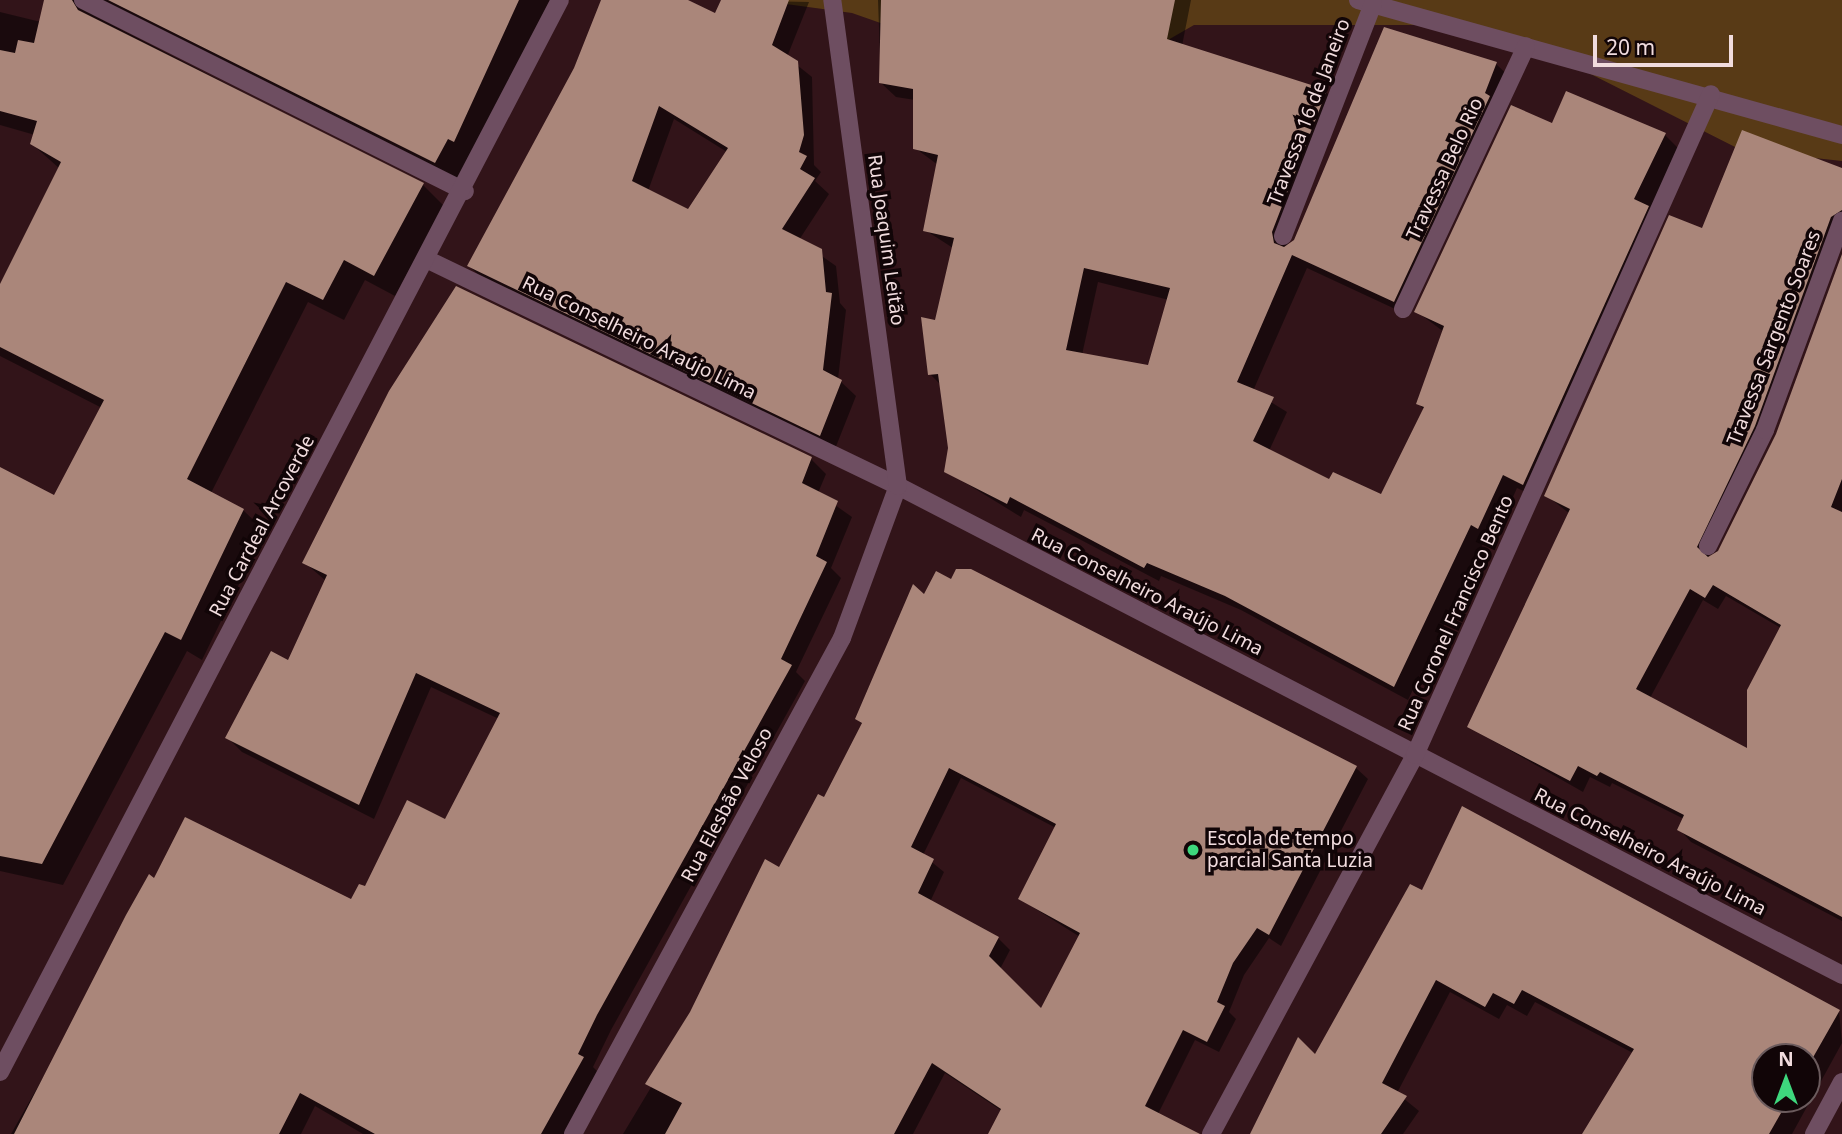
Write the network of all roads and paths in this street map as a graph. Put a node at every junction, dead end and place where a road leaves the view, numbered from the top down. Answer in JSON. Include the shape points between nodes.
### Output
{"nodes":[{"id":1,"x":83,"y":0,"type":"edge"},
{"id":2,"x":561,"y":0,"type":"edge"},
{"id":3,"x":832,"y":0,"type":"edge"},
{"id":4,"x":1366,"y":2,"type":"edge"},
{"id":5,"x":1526,"y":46,"type":"junction"},
{"id":6,"x":1711,"y":94,"type":"junction"},
{"id":7,"x":1842,"y":135,"type":"edge"},
{"id":8,"x":465,"y":191,"type":"junction"},
{"id":9,"x":1842,"y":221,"type":"edge"},
{"id":10,"x":1283,"y":236,"type":"dead end"},
{"id":11,"x":426,"y":258,"type":"junction"},
{"id":12,"x":1403,"y":309,"type":"dead end"},
{"id":13,"x":898,"y":486,"type":"junction"},
{"id":14,"x":1708,"y":546,"type":"dead end"},
{"id":15,"x":1415,"y":755,"type":"junction"},
{"id":16,"x":1842,"y":975,"type":"edge"},
{"id":17,"x":0,"y":1072,"type":"edge"},
{"id":18,"x":1842,"y":1082,"type":"edge"},
{"id":19,"x":573,"y":1134,"type":"edge"},
{"id":20,"x":1211,"y":1134,"type":"edge"},
{"id":21,"x":1814,"y":1134,"type":"edge"}],
"edges":[{"from":1,"to":8,"type":"street"},
{"from":2,"to":8,"type":"street","name":"Rua Cardeal Arcoverde"},
{"from":3,"to":13,"type":"street","name":"Rua Joaquim Leitão"},
{"from":4,"to":5,"type":"street"},
{"from":4,"to":10,"type":"street","name":"Travessa 16 de Janeiro"},
{"from":5,"to":6,"type":"street"},
{"from":5,"to":12,"type":"street","name":"Travessa Belo Rio"},
{"from":6,"to":7,"type":"street"},
{"from":6,"to":15,"type":"street","name":"Rua Coronel Francisco Bento"},
{"from":8,"to":11,"type":"street","name":"Rua Cardeal Arcoverde"},
{"from":9,"to":14,"type":"street","name":"Travessa Sargento Soares","via":[[1765,430]]},
{"from":11,"to":13,"type":"street","name":"Rua Conselheiro Araújo Lima"},
{"from":11,"to":17,"type":"street","name":"Rua Cardeal Arcoverde"},
{"from":13,"to":15,"type":"street","name":"Rua Conselheiro Araújo Lima"},
{"from":13,"to":19,"type":"street","name":"Rua Elesbão Veloso","via":[[842,638]]},
{"from":15,"to":16,"type":"street","name":"Rua Conselheiro Araújo Lima"},
{"from":15,"to":20,"type":"street","name":"Rua Coronel Francisco Bento"},
{"from":18,"to":21,"type":"street"}]}
